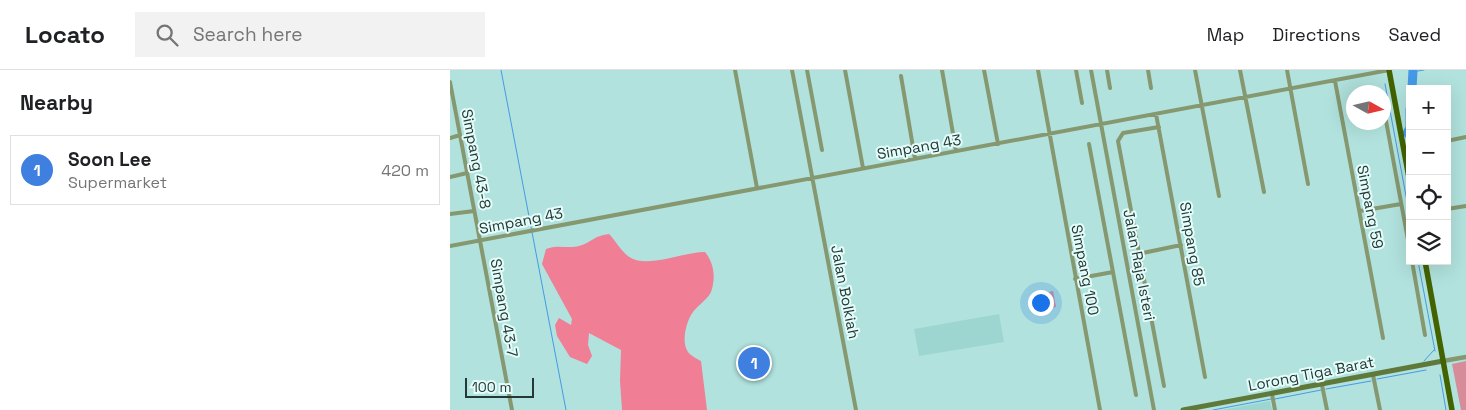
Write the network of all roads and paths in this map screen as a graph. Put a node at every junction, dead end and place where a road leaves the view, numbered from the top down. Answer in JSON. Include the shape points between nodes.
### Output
{"nodes":[{"id":1,"x":735,"y":70,"type":"edge"},
{"id":2,"x":792,"y":70,"type":"edge"},
{"id":3,"x":807,"y":70,"type":"edge"},
{"id":4,"x":845,"y":70,"type":"edge"},
{"id":5,"x":942,"y":70,"type":"edge"},
{"id":6,"x":984,"y":70,"type":"edge"},
{"id":7,"x":1038,"y":70,"type":"edge"},
{"id":8,"x":1076,"y":70,"type":"edge"},
{"id":9,"x":1091,"y":70,"type":"edge"},
{"id":10,"x":1107,"y":70,"type":"edge"},
{"id":11,"x":1148,"y":70,"type":"edge"},
{"id":12,"x":1195,"y":70,"type":"edge"},
{"id":13,"x":1240,"y":70,"type":"edge"},
{"id":14,"x":1287,"y":70,"type":"edge"},
{"id":15,"x":1390,"y":70,"type":"edge"},
{"id":16,"x":901,"y":76,"type":"dead end"},
{"id":17,"x":1335,"y":81,"type":"junction"},
{"id":18,"x":450,"y":82,"type":"edge"},
{"id":19,"x":1110,"y":88,"type":"dead end"},
{"id":20,"x":1152,"y":88,"type":"dead end"},
{"id":21,"x":1291,"y":89,"type":"junction"},
{"id":22,"x":1246,"y":98,"type":"junction"},
{"id":23,"x":452,"y":99,"type":"edge"},
{"id":24,"x":1082,"y":103,"type":"dead end"},
{"id":25,"x":1202,"y":106,"type":"junction"},
{"id":26,"x":1156,"y":114,"type":"junction"},
{"id":27,"x":1101,"y":125,"type":"junction"},
{"id":28,"x":1159,"y":127,"type":"junction"},
{"id":29,"x":1388,"y":130,"type":"edge"},
{"id":30,"x":1049,"y":134,"type":"junction"},
{"id":31,"x":460,"y":136,"type":"junction"},
{"id":32,"x":1466,"y":137,"type":"edge"},
{"id":33,"x":450,"y":138,"type":"edge"},
{"id":34,"x":1451,"y":140,"type":"edge"},
{"id":35,"x":998,"y":144,"type":"junction"},
{"id":36,"x":1089,"y":144,"type":"dead end"},
{"id":37,"x":822,"y":150,"type":"dead end"},
{"id":38,"x":956,"y":151,"type":"junction"},
{"id":39,"x":915,"y":159,"type":"junction"},
{"id":40,"x":863,"y":168,"type":"junction"},
{"id":41,"x":467,"y":173,"type":"junction"},
{"id":42,"x":1409,"y":175,"type":"edge"},
{"id":43,"x":450,"y":177,"type":"edge"},
{"id":44,"x":812,"y":178,"type":"junction"},
{"id":45,"x":1308,"y":184,"type":"dead end"},
{"id":46,"x":757,"y":188,"type":"junction"},
{"id":47,"x":1264,"y":192,"type":"dead end"},
{"id":48,"x":1219,"y":196,"type":"dead end"},
{"id":49,"x":1401,"y":204,"type":"junction"},
{"id":50,"x":1466,"y":206,"type":"edge"},
{"id":51,"x":1451,"y":208,"type":"edge"},
{"id":52,"x":474,"y":211,"type":"junction"},
{"id":53,"x":1360,"y":211,"type":"junction"},
{"id":54,"x":450,"y":214,"type":"edge"},
{"id":55,"x":1406,"y":230,"type":"edge"},
{"id":56,"x":480,"y":240,"type":"junction"},
{"id":57,"x":1180,"y":245,"type":"junction"},
{"id":58,"x":450,"y":246,"type":"edge"},
{"id":59,"x":1138,"y":254,"type":"junction"},
{"id":60,"x":1413,"y":265,"type":"edge"},
{"id":61,"x":1425,"y":265,"type":"edge"},
{"id":62,"x":1113,"y":272,"type":"junction"},
{"id":63,"x":1076,"y":279,"type":"junction"},
{"id":64,"x":1425,"y":335,"type":"dead end"},
{"id":65,"x":1383,"y":338,"type":"dead end"},
{"id":66,"x":1466,"y":357,"type":"edge"},
{"id":67,"x":1443,"y":361,"type":"junction"},
{"id":68,"x":1374,"y":375,"type":"junction"},
{"id":69,"x":1205,"y":377,"type":"dead end"},
{"id":70,"x":1322,"y":385,"type":"junction"},
{"id":71,"x":1164,"y":386,"type":"dead end"},
{"id":72,"x":1272,"y":394,"type":"junction"},
{"id":73,"x":1136,"y":395,"type":"dead end"},
{"id":74,"x":512,"y":410,"type":"edge"},
{"id":75,"x":856,"y":410,"type":"edge"},
{"id":76,"x":1100,"y":410,"type":"edge"},
{"id":77,"x":1154,"y":410,"type":"edge"},
{"id":78,"x":1183,"y":410,"type":"edge"},
{"id":79,"x":1275,"y":410,"type":"edge"},
{"id":80,"x":1327,"y":410,"type":"edge"},
{"id":81,"x":1380,"y":410,"type":"edge"},
{"id":82,"x":1452,"y":410,"type":"edge"}],
"edges":[{"from":1,"to":46,"type":"street"},
{"from":2,"to":44,"type":"street","name":"Jalan Bolkiah"},
{"from":3,"to":37,"type":"street"},
{"from":4,"to":40,"type":"street"},
{"from":5,"to":38,"type":"street"},
{"from":6,"to":35,"type":"street"},
{"from":7,"to":30,"type":"street","name":"Simpang 100"},
{"from":8,"to":24,"type":"street"},
{"from":9,"to":27,"type":"street","name":"Jalan Raja Isteri"},
{"from":10,"to":19,"type":"street"},
{"from":11,"to":20,"type":"street"},
{"from":12,"to":25,"type":"street"},
{"from":13,"to":22,"type":"street"},
{"from":14,"to":21,"type":"street"},
{"from":15,"to":17,"type":"street","name":"Simpang 43"},
{"from":15,"to":42,"type":"main road"},
{"from":16,"to":39,"type":"street"},
{"from":17,"to":21,"type":"street","name":"Simpang 43"},
{"from":17,"to":53,"type":"street","name":"Simpang 59"},
{"from":18,"to":23,"type":"street","name":"Simpang 43-8"},
{"from":21,"to":22,"type":"street","name":"Simpang 43"},
{"from":21,"to":45,"type":"street"},
{"from":22,"to":25,"type":"street","name":"Simpang 43"},
{"from":22,"to":47,"type":"street"},
{"from":23,"to":31,"type":"street","name":"Simpang 43-8"},
{"from":25,"to":26,"type":"street","name":"Simpang 43"},
{"from":25,"to":48,"type":"street"},
{"from":26,"to":27,"type":"street","name":"Simpang 43"},
{"from":26,"to":28,"type":"street","name":"Simpang 85"},
{"from":27,"to":30,"type":"street","name":"Simpang 43"},
{"from":27,"to":77,"type":"street","name":"Jalan Raja Isteri"},
{"from":28,"to":57,"type":"street","name":"Simpang 85"},
{"from":28,"to":59,"type":"street","via":[[1122,133],[1118,138]]},
{"from":29,"to":49,"type":"street"},
{"from":30,"to":35,"type":"street","name":"Simpang 43"},
{"from":30,"to":63,"type":"street","name":"Simpang 100"},
{"from":31,"to":33,"type":"street"},
{"from":31,"to":41,"type":"street","name":"Simpang 43-8"},
{"from":32,"to":34,"type":"street"},
{"from":35,"to":38,"type":"street","name":"Simpang 43"},
{"from":36,"to":62,"type":"street","name":"Simpang 100"},
{"from":38,"to":39,"type":"street","name":"Simpang 43"},
{"from":39,"to":40,"type":"street","name":"Simpang 43"},
{"from":40,"to":44,"type":"street","name":"Simpang 43"},
{"from":41,"to":43,"type":"street"},
{"from":41,"to":52,"type":"street","name":"Simpang 43-8"},
{"from":44,"to":46,"type":"street","name":"Simpang 43"},
{"from":44,"to":75,"type":"street","name":"Jalan Bolkiah"},
{"from":46,"to":56,"type":"street","name":"Simpang 43"},
{"from":49,"to":53,"type":"street"},
{"from":49,"to":55,"type":"street"},
{"from":50,"to":51,"type":"street"},
{"from":52,"to":54,"type":"street"},
{"from":52,"to":56,"type":"street","name":"Simpang 43-8"},
{"from":53,"to":65,"type":"street","name":"Simpang 59"},
{"from":56,"to":58,"type":"street","name":"Simpang 43"},
{"from":56,"to":74,"type":"street","name":"Simpang 43-7"},
{"from":57,"to":59,"type":"street"},
{"from":57,"to":69,"type":"street","name":"Simpang 85"},
{"from":59,"to":71,"type":"street"},
{"from":60,"to":64,"type":"street"},
{"from":61,"to":67,"type":"main road"},
{"from":62,"to":63,"type":"street"},
{"from":62,"to":73,"type":"street","name":"Simpang 100"},
{"from":63,"to":76,"type":"street","name":"Simpang 100"},
{"from":66,"to":67,"type":"street"},
{"from":67,"to":68,"type":"main road","name":"Lorong Tiga Barat"},
{"from":67,"to":82,"type":"main road"},
{"from":68,"to":70,"type":"main road","name":"Lorong Tiga Barat"},
{"from":68,"to":81,"type":"street"},
{"from":70,"to":72,"type":"main road","name":"Lorong Tiga Barat"},
{"from":70,"to":80,"type":"street"},
{"from":72,"to":78,"type":"main road","name":"Lorong Tiga Barat"},
{"from":72,"to":79,"type":"street"}]}
